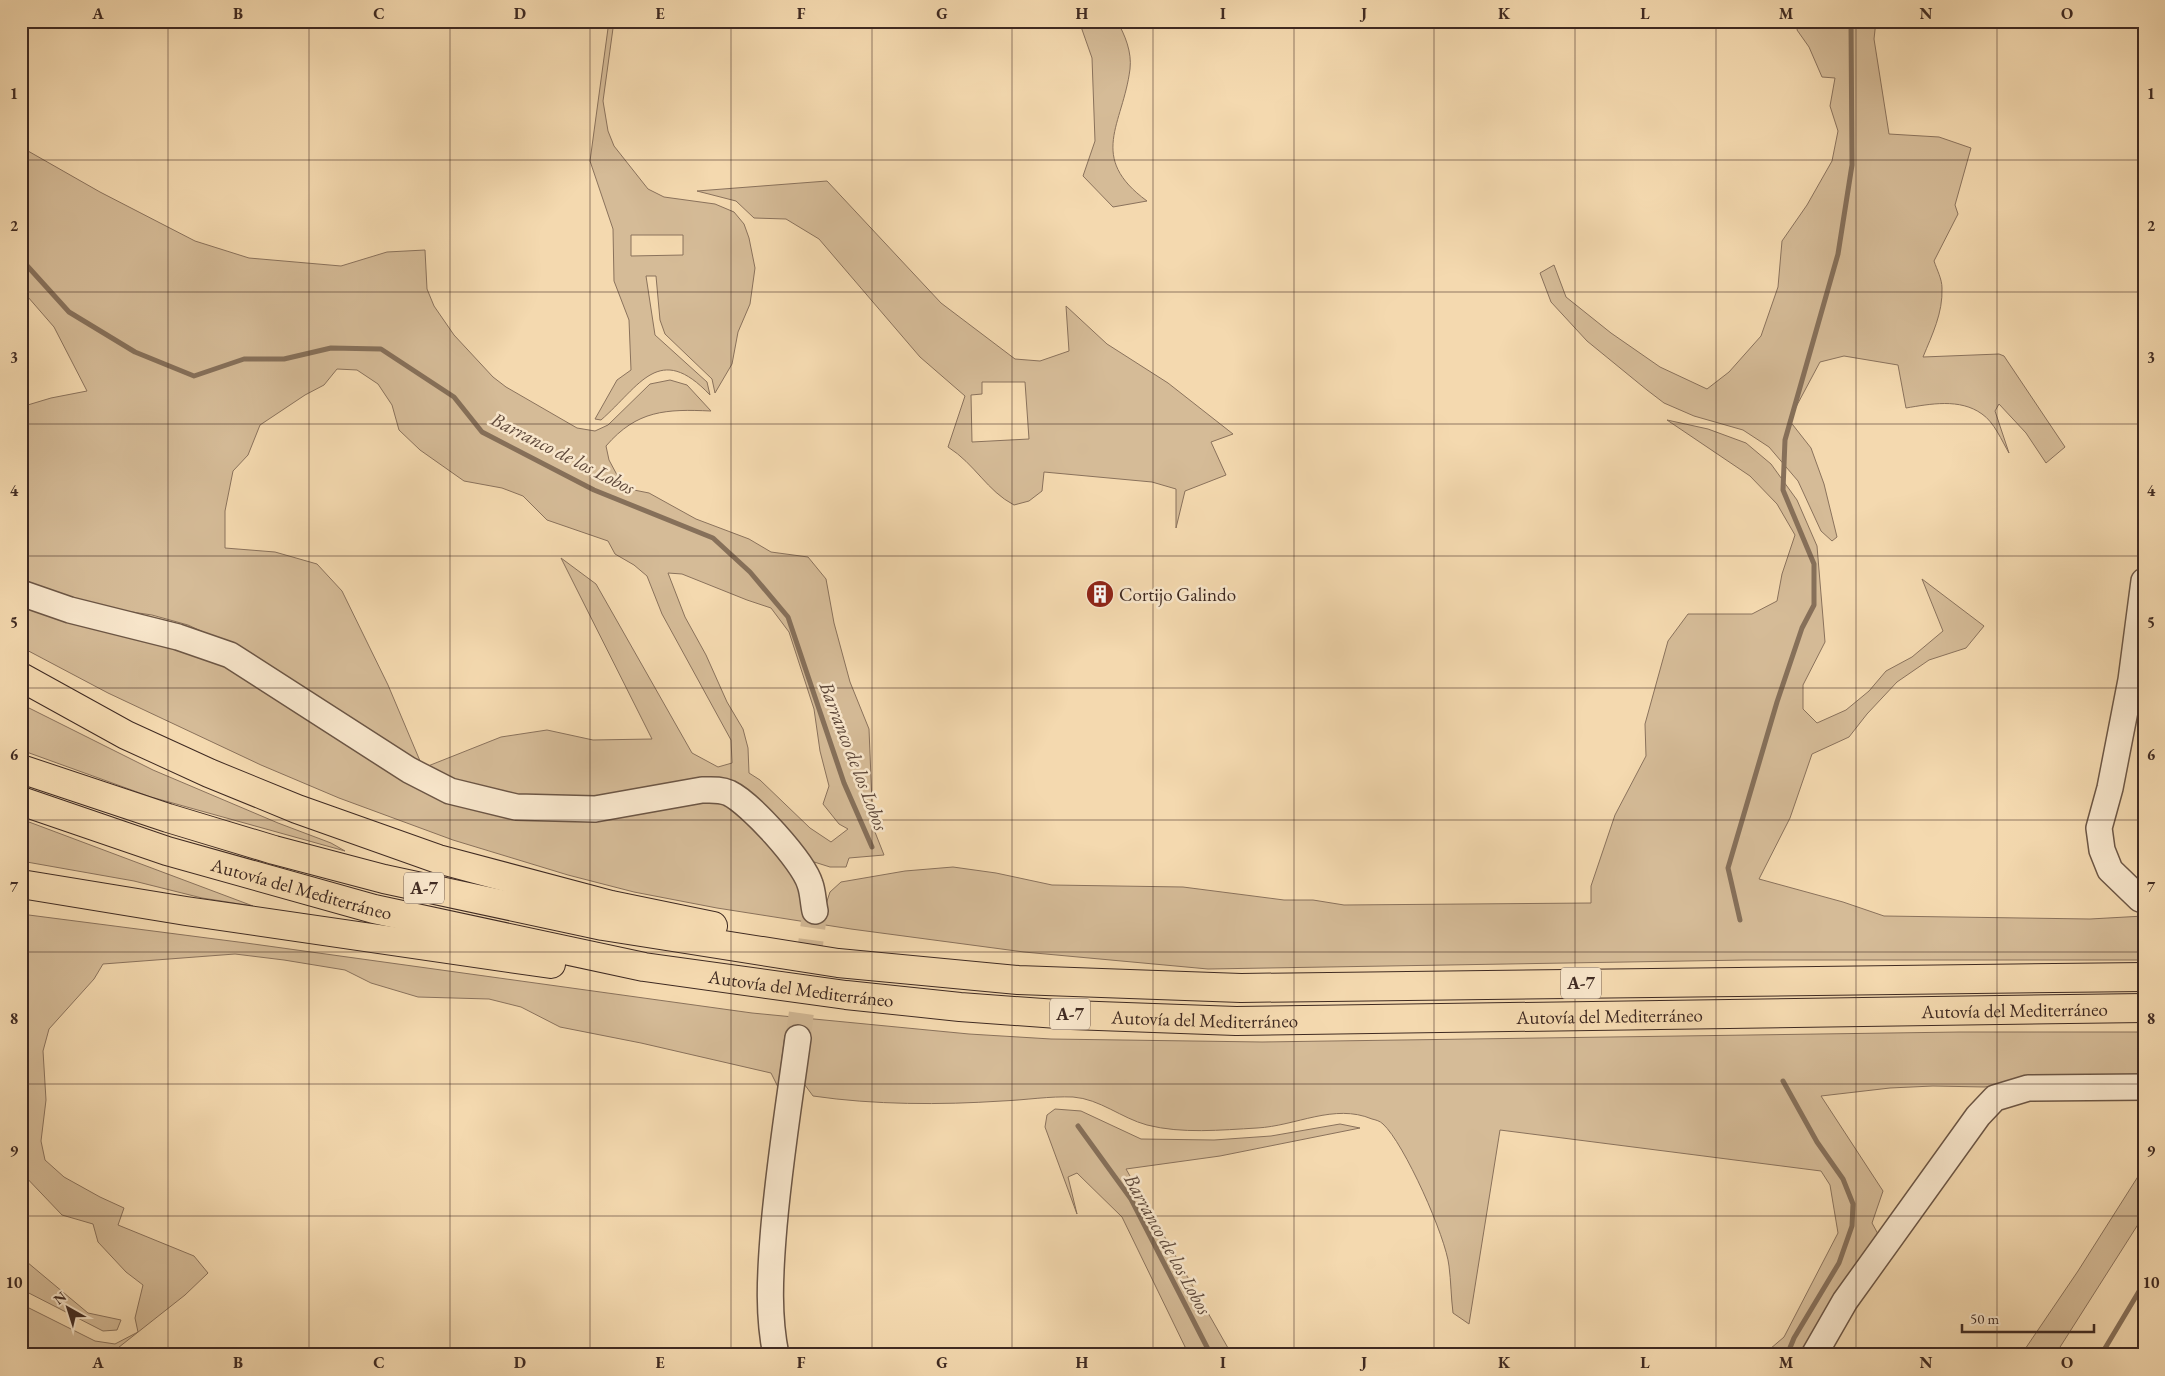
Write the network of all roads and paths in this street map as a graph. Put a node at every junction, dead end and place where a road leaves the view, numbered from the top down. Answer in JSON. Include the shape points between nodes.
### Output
{"nodes":[{"id":1,"x":2144,"y":581,"type":"edge"},
{"id":2,"x":21,"y":593,"type":"edge"},
{"id":3,"x":21,"y":677,"type":"edge"},
{"id":4,"x":21,"y":769,"type":"edge"},
{"id":5,"x":21,"y":801,"type":"edge"},
{"id":6,"x":21,"y":884,"type":"edge"},
{"id":7,"x":2144,"y":900,"type":"edge"},
{"id":8,"x":814,"y":910,"type":"tunnel mouth"},
{"id":9,"x":838,"y":963,"type":"junction"},
{"id":10,"x":644,"y":967,"type":"junction"},
{"id":11,"x":2144,"y":977,"type":"edge"},
{"id":12,"x":2144,"y":1008,"type":"edge"},
{"id":13,"x":798,"y":1038,"type":"tunnel mouth"},
{"id":14,"x":2144,"y":1087,"type":"edge"},
{"id":15,"x":776,"y":1355,"type":"edge"},
{"id":16,"x":1814,"y":1355,"type":"edge"}],
"edges":[{"from":1,"to":7,"type":"street","via":[[2131,680],[2099,828],[2102,850],[2110,870]]},
{"from":2,"to":8,"type":"street","via":[[230,655],[409,770],[450,791],[516,807],[595,809],[718,789],[730,794],[762,819],[790,852],[810,883]]},
{"from":3,"to":9,"type":"highway","via":[[126,735],[209,773],[298,809],[429,855],[611,905],[796,942]]},
{"from":4,"to":9,"type":"highway","name":"Autovía del Mediterráneo","number":"A-7","via":[[177,821],[384,879],[603,926]]},
{"from":5,"to":10,"type":"highway","name":"Autovía del Mediterráneo","number":"A-7","via":[[167,851],[364,907]]},
{"from":6,"to":10,"type":"highway","via":[[566,966]]},
{"from":9,"to":11,"type":"highway","name":"Autovía del Mediterráneo","number":"A-7","via":[[1018,980],[1241,988]]},
{"from":10,"to":12,"type":"highway","name":"Autovía del Mediterráneo","number":"A-7","via":[[846,996],[960,1007],[1236,1021]]},
{"from":13,"to":15,"type":"street","via":[[775,1205],[771,1330]]},
{"from":14,"to":16,"type":"street","via":[[2028,1088],[1995,1098],[1978,1116],[1845,1301]]}]}
